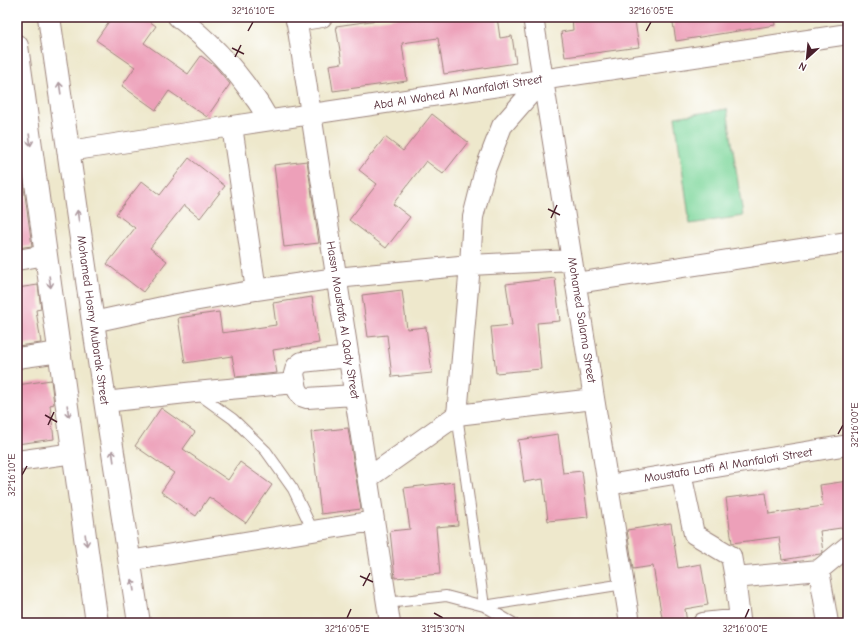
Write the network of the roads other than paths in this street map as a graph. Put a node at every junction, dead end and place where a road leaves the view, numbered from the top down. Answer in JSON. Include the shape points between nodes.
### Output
{"nodes":[{"id":1,"x":49,"y":17,"type":"edge"},
{"id":2,"x":178,"y":17,"type":"edge"},
{"id":3,"x":322,"y":17,"type":"edge"},
{"id":4,"x":533,"y":17,"type":"edge"},
{"id":5,"x":296,"y":19,"type":"edge"},
{"id":6,"x":848,"y":34,"type":"edge"},
{"id":7,"x":17,"y":46,"type":"edge"},
{"id":8,"x":543,"y":80,"type":"junction"},
{"id":9,"x":311,"y":114,"type":"junction"},
{"id":10,"x":269,"y":120,"type":"junction"},
{"id":11,"x":232,"y":126,"type":"junction"},
{"id":12,"x":69,"y":151,"type":"junction"},
{"id":13,"x":848,"y":242,"type":"edge"},
{"id":14,"x":46,"y":255,"type":"junction"},
{"id":15,"x":17,"y":260,"type":"edge"},
{"id":16,"x":572,"y":260,"type":"junction"},
{"id":17,"x":470,"y":265,"type":"junction"},
{"id":18,"x":336,"y":278,"type":"junction"},
{"id":19,"x":576,"y":283,"type":"junction"},
{"id":20,"x":256,"y":290,"type":"junction"},
{"id":21,"x":93,"y":322,"type":"junction"},
{"id":22,"x":60,"y":352,"type":"junction"},
{"id":23,"x":349,"y":357,"type":"junction"},
{"id":24,"x":17,"y":358,"type":"edge"},
{"id":25,"x":296,"y":383,"type":"junction"},
{"id":26,"x":195,"y":392,"type":"junction"},
{"id":27,"x":354,"y":395,"type":"junction"},
{"id":28,"x":594,"y":399,"type":"junction"},
{"id":29,"x":105,"y":402,"type":"junction"},
{"id":30,"x":457,"y":415,"type":"junction"},
{"id":31,"x":848,"y":445,"type":"edge"},
{"id":32,"x":74,"y":453,"type":"junction"},
{"id":33,"x":17,"y":461,"type":"edge"},
{"id":34,"x":681,"y":473,"type":"junction"},
{"id":35,"x":368,"y":478,"type":"junction"},
{"id":36,"x":608,"y":484,"type":"junction"},
{"id":37,"x":374,"y":521,"type":"junction"},
{"id":38,"x":313,"y":531,"type":"junction"},
{"id":39,"x":848,"y":546,"type":"edge"},
{"id":40,"x":129,"y":561,"type":"junction"},
{"id":41,"x":819,"y":570,"type":"junction"},
{"id":42,"x":735,"y":578,"type":"junction"},
{"id":43,"x":624,"y":584,"type":"junction"},
{"id":44,"x":387,"y":603,"type":"junction"},
{"id":45,"x":484,"y":606,"type":"junction"},
{"id":46,"x":97,"y":623,"type":"edge"},
{"id":47,"x":139,"y":623,"type":"edge"},
{"id":48,"x":390,"y":623,"type":"edge"},
{"id":49,"x":513,"y":623,"type":"edge"},
{"id":50,"x":630,"y":623,"type":"edge"},
{"id":51,"x":703,"y":623,"type":"edge"},
{"id":52,"x":828,"y":623,"type":"edge"}],
"edges":[{"from":12,"to":1,"type":"street","name":"Mohamed Hosny Mubarak Street","one_way":true},
{"from":2,"to":10,"type":"street","via":[[232,68]]},
{"from":3,"to":5,"type":"street"},
{"from":4,"to":8,"type":"street","name":"Mohamed Salama Street"},
{"from":5,"to":9,"type":"street","name":"Hassn Moustafa Al Qady Street"},
{"from":6,"to":8,"type":"street","name":"Abd Al Wahed Al Manfaloti Street"},
{"from":7,"to":14,"type":"street","one_way":true},
{"from":8,"to":9,"type":"street","name":"Abd Al Wahed Al Manfaloti Street"},
{"from":8,"to":16,"type":"street","name":"Mohamed Salama Street"},
{"from":8,"to":17,"type":"street","via":[[502,126],[484,170],[473,217]]},
{"from":9,"to":10,"type":"street","name":"Abd Al Wahed Al Manfaloti Street"},
{"from":9,"to":18,"type":"street","name":"Hassn Moustafa Al Qady Street"},
{"from":10,"to":11,"type":"street","name":"Abd Al Wahed Al Manfaloti Street"},
{"from":11,"to":12,"type":"street","name":"Abd Al Wahed Al Manfaloti Street"},
{"from":11,"to":20,"type":"street"},
{"from":21,"to":12,"type":"street","name":"Mohamed Hosny Mubarak Street","one_way":true},
{"from":13,"to":19,"type":"street"},
{"from":14,"to":15,"type":"street"},
{"from":14,"to":22,"type":"street","one_way":true},
{"from":16,"to":17,"type":"street"},
{"from":16,"to":19,"type":"street","name":"Mohamed Salama Street"},
{"from":17,"to":18,"type":"street"},
{"from":17,"to":30,"type":"street"},
{"from":18,"to":20,"type":"street"},
{"from":18,"to":23,"type":"street","name":"Hassn Moustafa Al Qady Street"},
{"from":19,"to":28,"type":"street","name":"Mohamed Salama Street"},
{"from":20,"to":21,"type":"street"},
{"from":21,"to":29,"type":"street","name":"Mohamed Hosny Mubarak Street"},
{"from":22,"to":24,"type":"street"},
{"from":22,"to":32,"type":"street","one_way":true},
{"from":23,"to":25,"type":"street","via":[[302,362],[296,367],[294,374]]},
{"from":23,"to":27,"type":"street","name":"Hassn Moustafa Al Qady Street"},
{"from":25,"to":26,"type":"street"},
{"from":25,"to":27,"type":"street","via":[[301,396],[307,398]]},
{"from":26,"to":29,"type":"street"},
{"from":26,"to":38,"type":"lane","via":[[233,419],[266,451],[293,489]]},
{"from":27,"to":35,"type":"street","name":"Hassn Moustafa Al Qady Street"},
{"from":28,"to":30,"type":"street"},
{"from":28,"to":36,"type":"street","name":"Mohamed Salama Street"},
{"from":40,"to":29,"type":"street","name":"Mohamed Hosny Mubarak Street","one_way":true},
{"from":30,"to":35,"type":"street"},
{"from":30,"to":45,"type":"lane"},
{"from":31,"to":34,"type":"street","name":"Moustafa Lotfi Al Manfaloti Street"},
{"from":32,"to":33,"type":"street"},
{"from":32,"to":46,"type":"street","one_way":true},
{"from":34,"to":36,"type":"street","name":"Moustafa Lotfi Al Manfaloti Street"},
{"from":34,"to":42,"type":"street","via":[[694,534],[731,556]]},
{"from":35,"to":37,"type":"street","name":"Hassn Moustafa Al Qady Street"},
{"from":36,"to":43,"type":"street","name":"Mohamed Salama Street"},
{"from":37,"to":38,"type":"street"},
{"from":37,"to":44,"type":"street","name":"Hassn Moustafa Al Qady Street"},
{"from":38,"to":40,"type":"street"},
{"from":39,"to":41,"type":"street"},
{"from":47,"to":40,"type":"street","name":"Mohamed Hosny Mubarak Street","one_way":true},
{"from":41,"to":42,"type":"street"},
{"from":41,"to":52,"type":"street"},
{"from":42,"to":51,"type":"street","via":[[740,619]]},
{"from":43,"to":45,"type":"lane"},
{"from":43,"to":50,"type":"street","name":"Mohamed Salama Street"},
{"from":44,"to":45,"type":"lane","via":[[446,596]]},
{"from":44,"to":48,"type":"street","name":"Hassn Moustafa Al Qady Street"},
{"from":45,"to":49,"type":"lane"}]}
